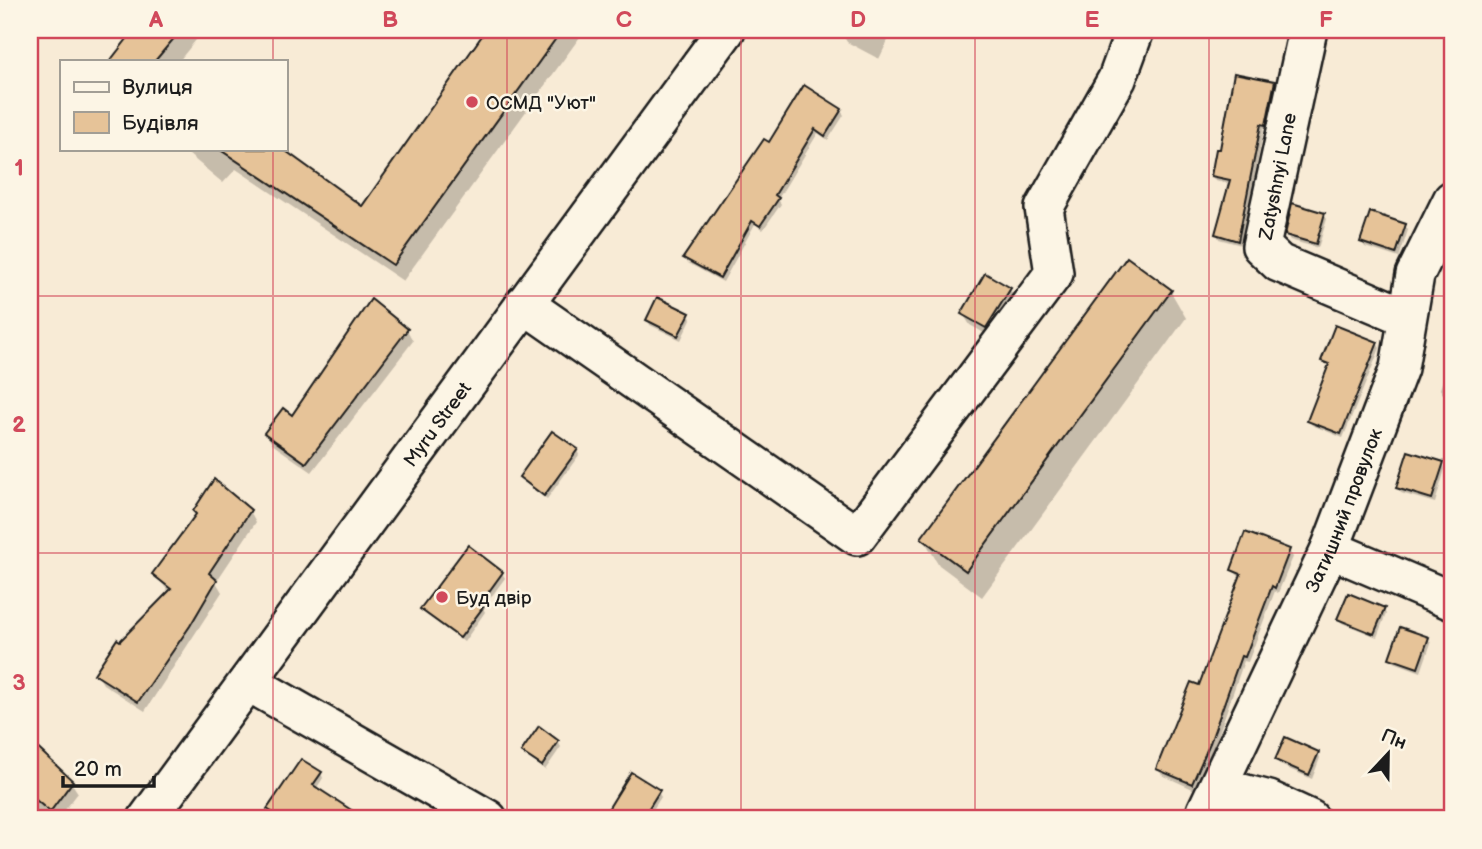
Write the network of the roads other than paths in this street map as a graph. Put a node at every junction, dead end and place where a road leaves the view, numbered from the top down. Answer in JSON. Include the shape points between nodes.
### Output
{"nodes":[{"id":1,"x":726,"y":30,"type":"edge"},
{"id":2,"x":1135,"y":30,"type":"edge"},
{"id":3,"x":1308,"y":30,"type":"edge"},
{"id":4,"x":1452,"y":201,"type":"edge"},
{"id":5,"x":524,"y":304,"type":"junction"},
{"id":6,"x":1406,"y":317,"type":"junction"},
{"id":7,"x":1330,"y":549,"type":"junction"},
{"id":8,"x":1452,"y":601,"type":"edge"},
{"id":9,"x":248,"y":682,"type":"junction"},
{"id":10,"x":147,"y":819,"type":"edge"},
{"id":11,"x":488,"y":819,"type":"edge"},
{"id":12,"x":1310,"y":819,"type":"edge"}],
"edges":[{"from":1,"to":5,"type":"street","name":"Myru Street"},
{"from":2,"to":5,"type":"street","via":[[1117,79],[1044,208],[1055,273],[857,536]]},
{"from":3,"to":6,"type":"street","name":"Zatyshnyi Lane","via":[[1261,246],[1279,263]]},
{"from":4,"to":6,"type":"street","name":"Затишний провулок","via":[[1415,275]]},
{"from":5,"to":9,"type":"street","name":"Myru Street"},
{"from":6,"to":7,"type":"street","name":"Затишний провулок","via":[[1399,368]]},
{"from":7,"to":8,"type":"street"},
{"from":7,"to":12,"type":"street","name":"Затишний провулок","via":[[1213,799],[1269,800]]},
{"from":9,"to":10,"type":"street","name":"Myru Street"},
{"from":9,"to":11,"type":"street"}]}
